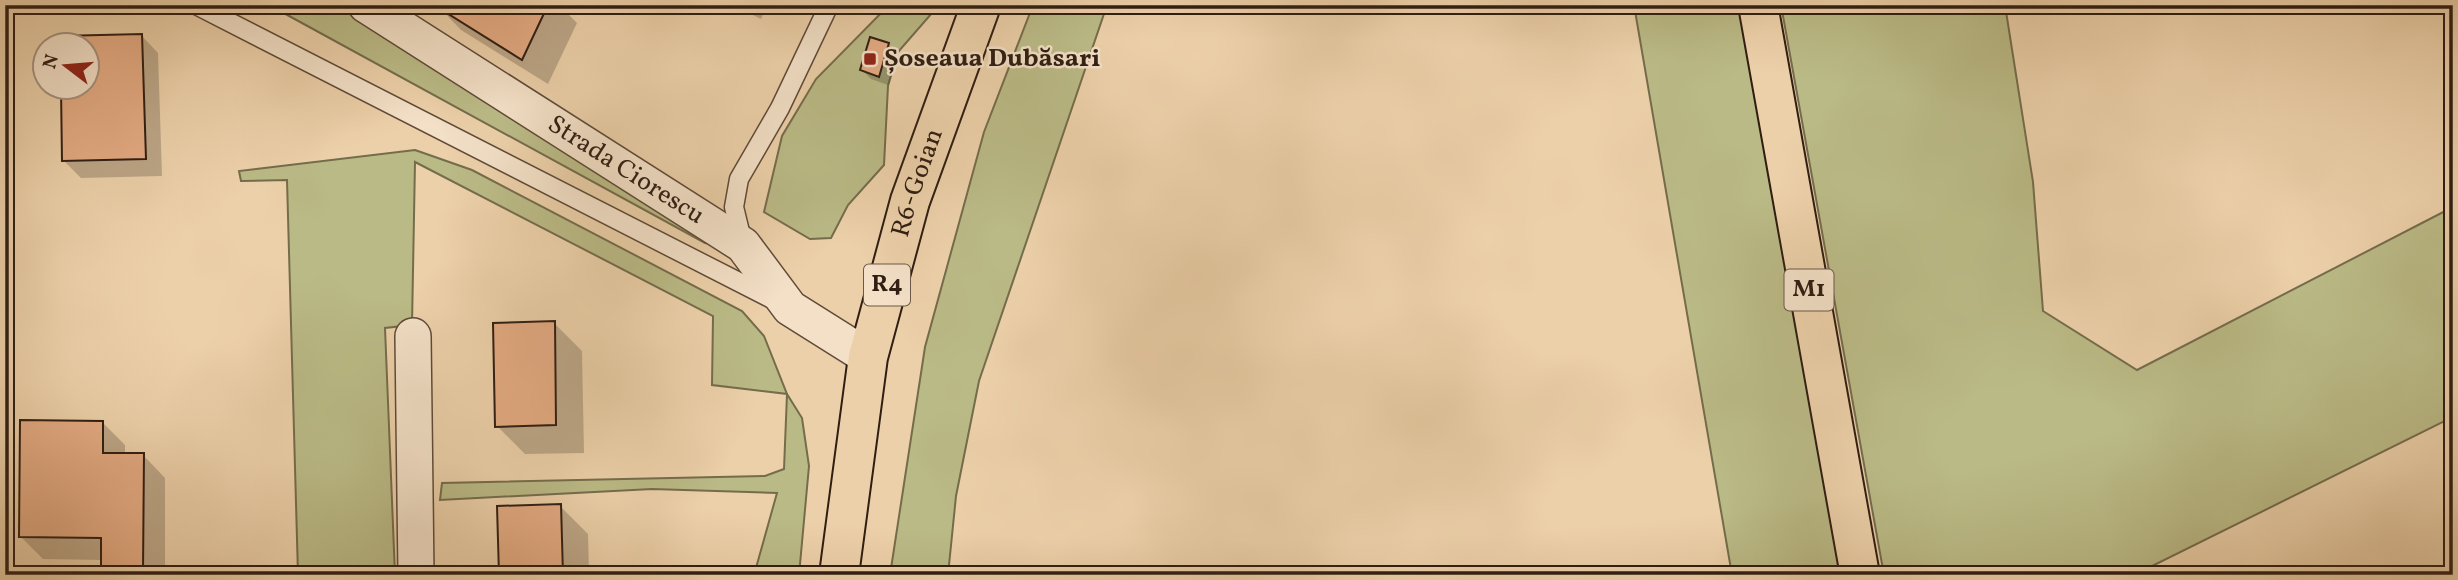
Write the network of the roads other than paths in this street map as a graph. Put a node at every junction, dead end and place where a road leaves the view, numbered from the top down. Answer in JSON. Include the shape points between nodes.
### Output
{"nodes":[{"id":1,"x":196,"y":5,"type":"edge"},
{"id":2,"x":366,"y":5,"type":"edge"},
{"id":3,"x":829,"y":5,"type":"edge"},
{"id":4,"x":981,"y":5,"type":"edge"},
{"id":5,"x":1758,"y":5,"type":"edge"},
{"id":6,"x":743,"y":244,"type":"junction"},
{"id":7,"x":790,"y":308,"type":"junction"},
{"id":8,"x":412,"y":337,"type":"dead end"},
{"id":9,"x":868,"y":357,"type":"junction"},
{"id":10,"x":416,"y":575,"type":"edge"},
{"id":11,"x":839,"y":575,"type":"edge"},
{"id":12,"x":1860,"y":575,"type":"edge"}],
"edges":[{"from":1,"to":7,"type":"lane"},
{"from":2,"to":6,"type":"street","name":"Strada Ciorescu"},
{"from":3,"to":6,"type":"lane","via":[[740,179],[734,207]]},
{"from":4,"to":9,"type":"main road","name":"R6-Goian","number":"R4","via":[[910,201]]},
{"from":5,"to":12,"type":"main road","number":"M1"},
{"from":6,"to":7,"type":"street","name":"Strada Ciorescu"},
{"from":7,"to":9,"type":"street","name":"Strada Ciorescu"},
{"from":8,"to":10,"type":"street"},
{"from":9,"to":11,"type":"main road","name":"R6-Goian","number":"R4"}]}
